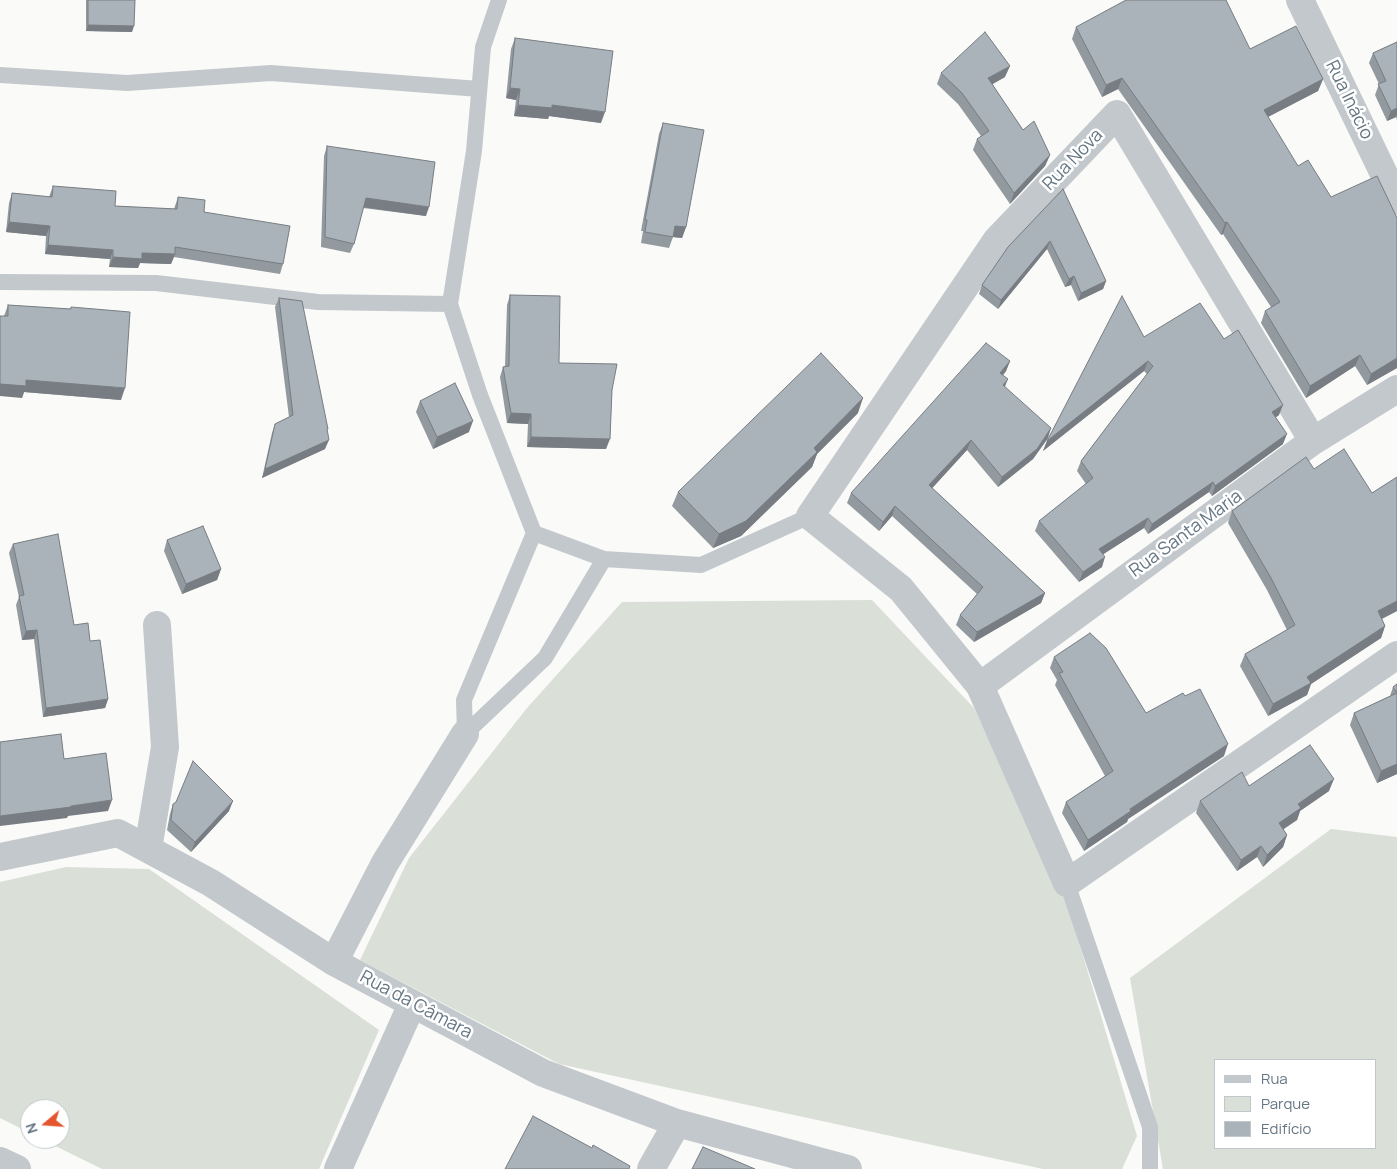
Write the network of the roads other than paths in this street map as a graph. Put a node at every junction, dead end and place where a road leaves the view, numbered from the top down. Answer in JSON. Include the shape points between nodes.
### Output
{"nodes":[{"id":1,"x":499,"y":0,"type":"edge"},
{"id":2,"x":1300,"y":0,"type":"edge"},
{"id":3,"x":0,"y":75,"type":"edge"},
{"id":4,"x":479,"y":89,"type":"junction"},
{"id":5,"x":1397,"y":201,"type":"edge"},
{"id":6,"x":0,"y":282,"type":"edge"},
{"id":7,"x":450,"y":304,"type":"junction"},
{"id":8,"x":1397,"y":389,"type":"edge"},
{"id":9,"x":1313,"y":440,"type":"junction"},
{"id":10,"x":810,"y":516,"type":"junction"},
{"id":11,"x":534,"y":533,"type":"junction"},
{"id":12,"x":604,"y":559,"type":"junction"},
{"id":13,"x":157,"y":625,"type":"dead end"},
{"id":14,"x":1397,"y":655,"type":"edge"},
{"id":15,"x":980,"y":686,"type":"junction"},
{"id":16,"x":465,"y":734,"type":"junction"},
{"id":17,"x":148,"y":850,"type":"junction"},
{"id":18,"x":0,"y":857,"type":"edge"},
{"id":19,"x":1067,"y":882,"type":"junction"},
{"id":20,"x":334,"y":962,"type":"junction"},
{"id":21,"x":412,"y":1004,"type":"junction"},
{"id":22,"x":677,"y":1123,"type":"junction"},
{"id":23,"x":0,"y":1161,"type":"edge"},
{"id":24,"x":17,"y":1169,"type":"edge"},
{"id":25,"x":338,"y":1169,"type":"edge"},
{"id":26,"x":651,"y":1169,"type":"edge"},
{"id":27,"x":848,"y":1169,"type":"edge"},
{"id":28,"x":1150,"y":1169,"type":"edge"}],
"edges":[{"from":1,"to":4,"type":"lane","via":[[483,47]]},
{"from":2,"to":5,"type":"street","name":"Rua Inácio"},
{"from":3,"to":4,"type":"lane","via":[[127,83],[271,73]]},
{"from":4,"to":7,"type":"lane","via":[[474,151]]},
{"from":6,"to":7,"type":"lane","via":[[156,283],[318,302]]},
{"from":7,"to":11,"type":"lane","via":[[480,395]]},
{"from":8,"to":9,"type":"street","name":"Rua Santa Maria"},
{"from":9,"to":10,"type":"street","name":"Rua Nova","via":[[1117,114],[996,241]]},
{"from":9,"to":15,"type":"street","name":"Rua Santa Maria"},
{"from":10,"to":12,"type":"lane","via":[[701,565]]},
{"from":10,"to":15,"type":"street","via":[[901,589]]},
{"from":11,"to":12,"type":"lane"},
{"from":11,"to":16,"type":"lane","via":[[464,700]]},
{"from":12,"to":16,"type":"lane","via":[[545,658]]},
{"from":13,"to":17,"type":"street","via":[[165,747]]},
{"from":14,"to":19,"type":"street"},
{"from":15,"to":19,"type":"street"},
{"from":16,"to":20,"type":"street","via":[[385,864]]},
{"from":17,"to":18,"type":"street","name":"Rua da Câmara","via":[[118,833]]},
{"from":17,"to":20,"type":"street","name":"Rua da Câmara","via":[[211,883]]},
{"from":19,"to":28,"type":"lane","via":[[1150,1127]]},
{"from":20,"to":21,"type":"street","name":"Rua da Câmara"},
{"from":21,"to":22,"type":"street","name":"Rua da Câmara","via":[[543,1073]]},
{"from":21,"to":25,"type":"street"},
{"from":22,"to":26,"type":"street"},
{"from":22,"to":27,"type":"street","name":"Rua da Câmara"},
{"from":23,"to":24,"type":"street"}]}
